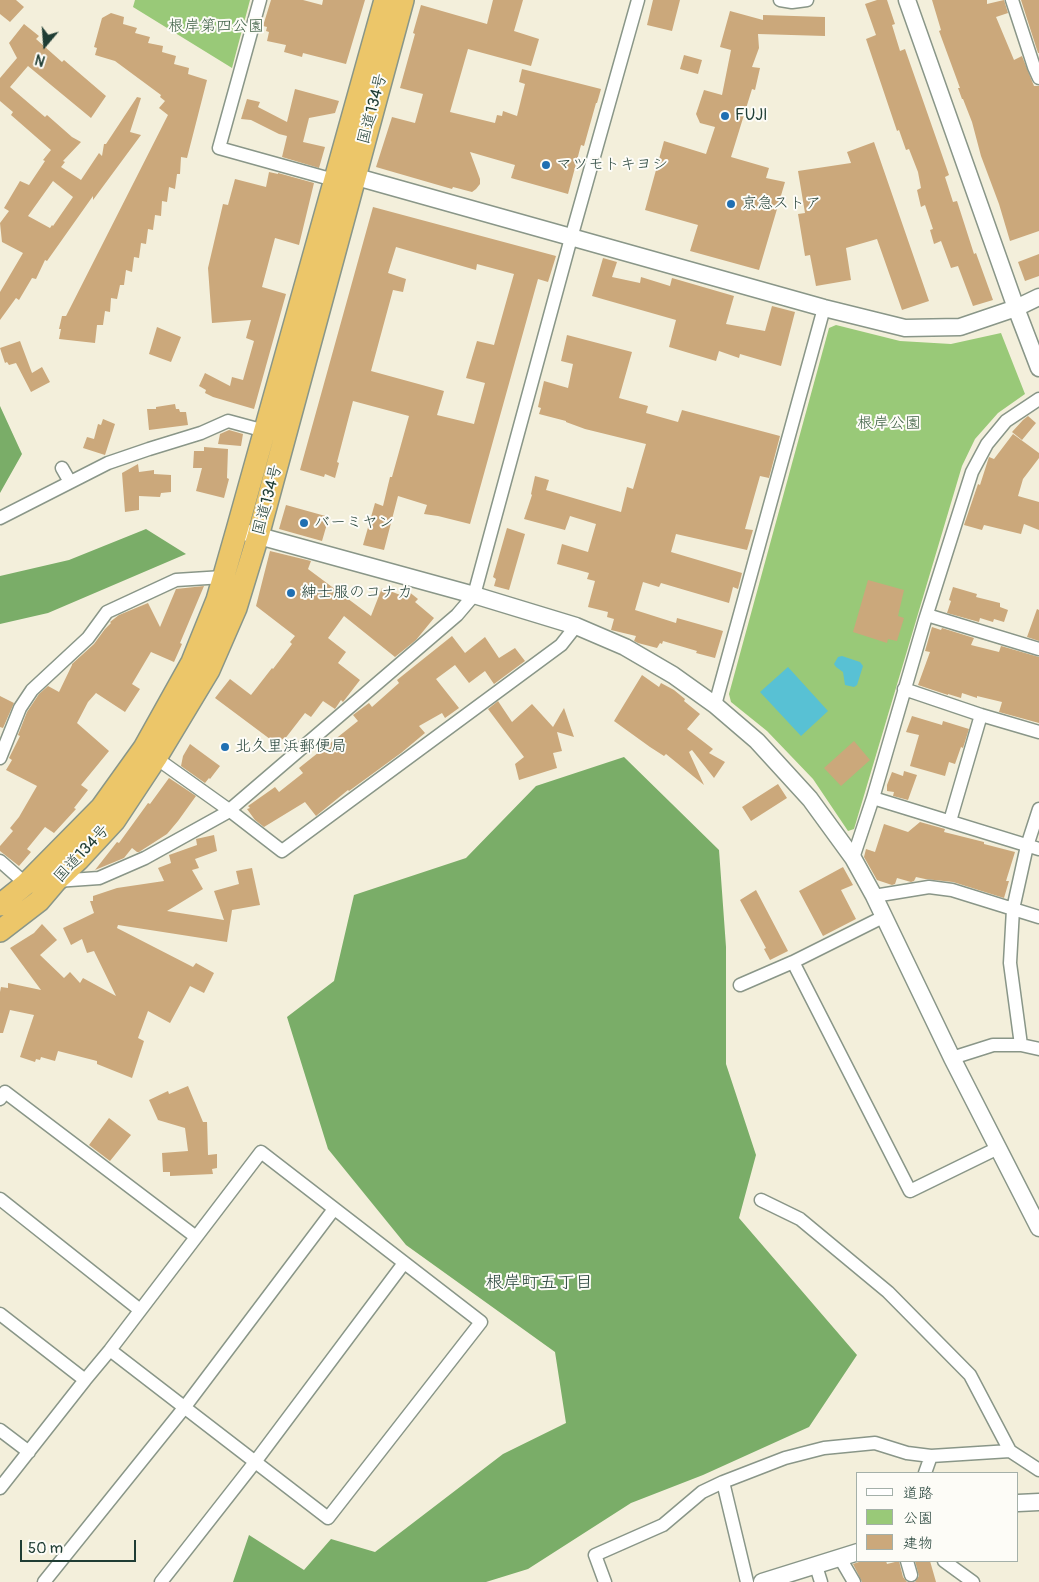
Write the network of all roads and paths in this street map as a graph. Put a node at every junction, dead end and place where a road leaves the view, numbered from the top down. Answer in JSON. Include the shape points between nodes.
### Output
{"nodes":[{"id":1,"x":260,"y":0,"type":"edge"},
{"id":2,"x":385,"y":0,"type":"edge"},
{"id":3,"x":402,"y":0,"type":"edge"},
{"id":4,"x":638,"y":0,"type":"edge"},
{"id":5,"x":780,"y":0,"type":"edge"},
{"id":6,"x":807,"y":0,"type":"edge"},
{"id":7,"x":907,"y":0,"type":"edge"},
{"id":8,"x":1012,"y":0,"type":"edge"},
{"id":9,"x":1039,"y":78,"type":"edge"},
{"id":10,"x":342,"y":176,"type":"junction"},
{"id":11,"x":571,"y":238,"type":"junction"},
{"id":12,"x":1039,"y":297,"type":"edge"},
{"id":13,"x":824,"y":308,"type":"junction"},
{"id":14,"x":1016,"y":308,"type":"junction"},
{"id":15,"x":1039,"y":368,"type":"edge"},
{"id":16,"x":1039,"y":399,"type":"edge"},
{"id":17,"x":265,"y":431,"type":"junction"},
{"id":18,"x":62,"y":468,"type":"dead end"},
{"id":19,"x":70,"y":482,"type":"junction"},
{"id":20,"x":0,"y":518,"type":"edge"},
{"id":21,"x":237,"y":530,"type":"junction"},
{"id":22,"x":258,"y":536,"type":"junction"},
{"id":23,"x":222,"y":577,"type":"junction"},
{"id":24,"x":474,"y":595,"type":"junction"},
{"id":25,"x":927,"y":615,"type":"junction"},
{"id":26,"x":576,"y":626,"type":"junction"},
{"id":27,"x":1039,"y":650,"type":"edge"},
{"id":28,"x":904,"y":689,"type":"junction"},
{"id":29,"x":715,"y":705,"type":"junction"},
{"id":30,"x":981,"y":715,"type":"junction"},
{"id":31,"x":1039,"y":732,"type":"edge"},
{"id":32,"x":0,"y":758,"type":"edge"},
{"id":33,"x":156,"y":758,"type":"junction"},
{"id":34,"x":873,"y":798,"type":"junction"},
{"id":35,"x":1039,"y":809,"type":"edge"},
{"id":36,"x":229,"y":810,"type":"junction"},
{"id":37,"x":950,"y":821,"type":"junction"},
{"id":38,"x":1033,"y":848,"type":"edge"},
{"id":39,"x":853,"y":858,"type":"junction"},
{"id":40,"x":0,"y":861,"type":"edge"},
{"id":41,"x":56,"y":881,"type":"junction"},
{"id":42,"x":26,"y":884,"type":"junction"},
{"id":43,"x":874,"y":896,"type":"junction"},
{"id":44,"x":0,"y":905,"type":"edge"},
{"id":45,"x":1013,"y":909,"type":"junction"},
{"id":46,"x":883,"y":917,"type":"junction"},
{"id":47,"x":1039,"y":917,"type":"edge"},
{"id":48,"x":0,"y":931,"type":"edge"},
{"id":49,"x":793,"y":962,"type":"junction"},
{"id":50,"x":740,"y":985,"type":"dead end"},
{"id":51,"x":1020,"y":1045,"type":"junction"},
{"id":52,"x":1039,"y":1049,"type":"edge"},
{"id":53,"x":952,"y":1058,"type":"junction"},
{"id":54,"x":0,"y":1099,"type":"edge"},
{"id":55,"x":998,"y":1148,"type":"junction"},
{"id":56,"x":0,"y":1199,"type":"edge"},
{"id":57,"x":761,"y":1200,"type":"dead end"},
{"id":58,"x":334,"y":1209,"type":"junction"},
{"id":59,"x":1039,"y":1228,"type":"edge"},
{"id":60,"x":196,"y":1237,"type":"junction"},
{"id":61,"x":404,"y":1263,"type":"junction"},
{"id":62,"x":140,"y":1310,"type":"junction"},
{"id":63,"x":0,"y":1314,"type":"edge"},
{"id":64,"x":110,"y":1350,"type":"junction"},
{"id":65,"x":85,"y":1380,"type":"junction"},
{"id":66,"x":184,"y":1408,"type":"junction"},
{"id":67,"x":0,"y":1430,"type":"edge"},
{"id":68,"x":1010,"y":1451,"type":"junction"},
{"id":69,"x":29,"y":1452,"type":"junction"},
{"id":70,"x":931,"y":1456,"type":"junction"},
{"id":71,"x":255,"y":1462,"type":"junction"},
{"id":72,"x":1039,"y":1470,"type":"edge"},
{"id":73,"x":925,"y":1472,"type":"edge"},
{"id":74,"x":723,"y":1482,"type":"junction"},
{"id":75,"x":0,"y":1488,"type":"edge"},
{"id":76,"x":1039,"y":1502,"type":"edge"},
{"id":77,"x":1019,"y":1503,"type":"edge"},
{"id":78,"x":856,"y":1553,"type":"edge"},
{"id":79,"x":840,"y":1558,"type":"junction"},
{"id":80,"x":907,"y":1562,"type":"edge"},
{"id":81,"x":945,"y":1562,"type":"edge"},
{"id":82,"x":816,"y":1566,"type":"junction"},
{"id":83,"x":911,"y":1575,"type":"dead end"},
{"id":84,"x":44,"y":1582,"type":"edge"},
{"id":85,"x":160,"y":1582,"type":"edge"},
{"id":86,"x":605,"y":1582,"type":"edge"},
{"id":87,"x":747,"y":1582,"type":"edge"},
{"id":88,"x":762,"y":1582,"type":"edge"},
{"id":89,"x":821,"y":1582,"type":"edge"},
{"id":90,"x":854,"y":1582,"type":"edge"},
{"id":91,"x":973,"y":1582,"type":"edge"}],
"edges":[{"from":1,"to":10,"type":"street","via":[[219,148]]},
{"from":2,"to":10,"type":"highway","name":"国道134号"},
{"from":3,"to":10,"type":"highway","name":"国道134号"},
{"from":4,"to":11,"type":"street"},
{"from":5,"to":6,"type":"street"},
{"from":7,"to":14,"type":"street"},
{"from":8,"to":9,"type":"street"},
{"from":10,"to":11,"type":"street"},
{"from":10,"to":17,"type":"highway","name":"国道134号"},
{"from":10,"to":22,"type":"highway","name":"国道134号"},
{"from":11,"to":13,"type":"street"},
{"from":11,"to":24,"type":"street"},
{"from":12,"to":14,"type":"street"},
{"from":13,"to":14,"type":"street","via":[[906,328],[960,327]]},
{"from":13,"to":29,"type":"street"},
{"from":14,"to":15,"type":"street"},
{"from":16,"to":25,"type":"street","via":[[1006,421],[987,444],[972,472]]},
{"from":17,"to":19,"type":"street","via":[[228,421],[108,463]]},
{"from":17,"to":21,"type":"highway","name":"国道134号"},
{"from":18,"to":19,"type":"street"},
{"from":19,"to":20,"type":"street"},
{"from":21,"to":22,"type":"street"},
{"from":21,"to":23,"type":"highway","name":"国道134号"},
{"from":22,"to":24,"type":"street"},
{"from":22,"to":33,"type":"highway","name":"国道134号","via":[[236,608],[209,670]]},
{"from":23,"to":32,"type":"street","via":[[176,580],[107,612],[88,638],[32,690],[20,708]]},
{"from":23,"to":42,"type":"highway","name":"国道134号","via":[[192,662],[144,748],[100,808]]},
{"from":24,"to":26,"type":"street"},
{"from":24,"to":36,"type":"street","via":[[457,615]]},
{"from":25,"to":27,"type":"street"},
{"from":25,"to":28,"type":"street"},
{"from":26,"to":29,"type":"street","via":[[625,647]]},
{"from":26,"to":36,"type":"street","via":[[561,645],[282,851]]},
{"from":28,"to":30,"type":"street"},
{"from":28,"to":34,"type":"street"},
{"from":29,"to":39,"type":"street","via":[[757,741],[810,799]]},
{"from":30,"to":31,"type":"street"},
{"from":30,"to":37,"type":"street"},
{"from":33,"to":36,"type":"street"},
{"from":33,"to":41,"type":"highway","name":"国道134号","via":[[115,820]]},
{"from":34,"to":37,"type":"street"},
{"from":34,"to":39,"type":"street"},
{"from":35,"to":38,"type":"street"},
{"from":36,"to":41,"type":"street","via":[[145,858],[99,878]]},
{"from":37,"to":38,"type":"street"},
{"from":38,"to":45,"type":"street"},
{"from":39,"to":43,"type":"street"},
{"from":40,"to":42,"type":"street"},
{"from":41,"to":48,"type":"highway","name":"国道134号","via":[[39,902]]},
{"from":42,"to":44,"type":"highway","name":"国道134号"},
{"from":43,"to":45,"type":"street","via":[[929,887],[952,890]]},
{"from":43,"to":46,"type":"street"},
{"from":45,"to":47,"type":"street"},
{"from":45,"to":51,"type":"street","via":[[1010,963]]},
{"from":46,"to":49,"type":"street"},
{"from":46,"to":53,"type":"street"},
{"from":49,"to":50,"type":"street"},
{"from":49,"to":55,"type":"street","via":[[910,1191]]},
{"from":51,"to":52,"type":"street"},
{"from":51,"to":53,"type":"street","via":[[992,1045]]},
{"from":53,"to":55,"type":"street"},
{"from":54,"to":60,"type":"street","via":[[5,1092]]},
{"from":55,"to":59,"type":"street"},
{"from":56,"to":62,"type":"street"},
{"from":57,"to":68,"type":"street","via":[[800,1219],[888,1292],[970,1375]]},
{"from":58,"to":60,"type":"street","via":[[261,1152]]},
{"from":58,"to":61,"type":"street"},
{"from":58,"to":66,"type":"street"},
{"from":60,"to":62,"type":"street"},
{"from":61,"to":71,"type":"street"},
{"from":61,"to":71,"type":"street","via":[[482,1322],[328,1518]]},
{"from":62,"to":64,"type":"street"},
{"from":63,"to":65,"type":"street"},
{"from":64,"to":65,"type":"street"},
{"from":64,"to":66,"type":"street"},
{"from":65,"to":69,"type":"street"},
{"from":66,"to":71,"type":"street"},
{"from":66,"to":84,"type":"street"},
{"from":67,"to":69,"type":"street"},
{"from":68,"to":70,"type":"street"},
{"from":68,"to":72,"type":"street"},
{"from":69,"to":75,"type":"street"},
{"from":70,"to":73,"type":"street"},
{"from":70,"to":74,"type":"street","via":[[907,1453],[875,1443],[824,1448],[785,1458]]},
{"from":71,"to":85,"type":"street"},
{"from":74,"to":86,"type":"street","via":[[702,1492],[663,1525],[595,1554]]},
{"from":74,"to":87,"type":"street"},
{"from":76,"to":77,"type":"street"},
{"from":78,"to":79,"type":"street"},
{"from":79,"to":82,"type":"street"},
{"from":79,"to":90,"type":"street"},
{"from":80,"to":83,"type":"street"},
{"from":81,"to":91,"type":"street"},
{"from":82,"to":88,"type":"street"},
{"from":82,"to":89,"type":"street"}]}
